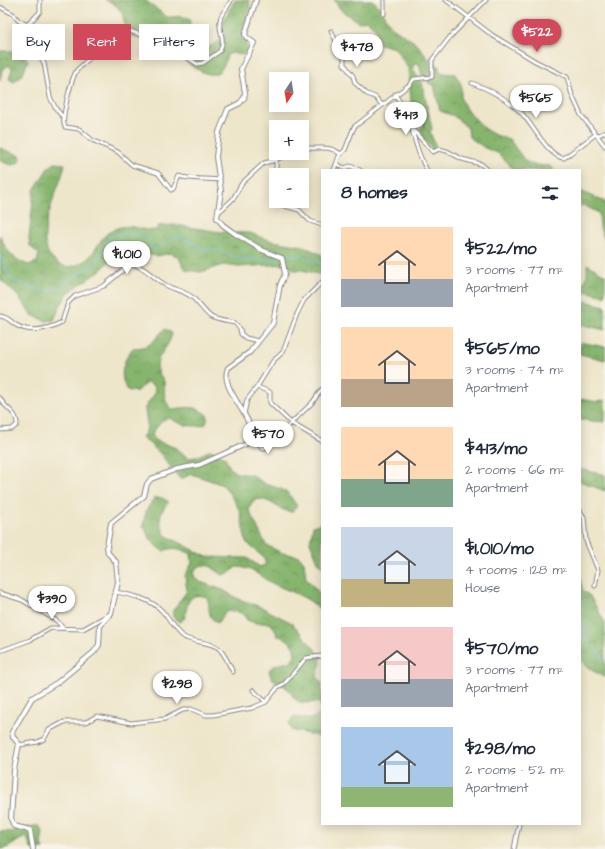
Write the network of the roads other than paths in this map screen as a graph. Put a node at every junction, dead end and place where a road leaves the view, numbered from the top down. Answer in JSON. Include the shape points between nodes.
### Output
{"nodes":[{"id":1,"x":40,"y":0,"type":"edge"},
{"id":2,"x":231,"y":0,"type":"edge"},
{"id":3,"x":256,"y":0,"type":"edge"},
{"id":4,"x":384,"y":0,"type":"edge"},
{"id":5,"x":446,"y":0,"type":"edge"},
{"id":6,"x":486,"y":0,"type":"edge"},
{"id":7,"x":0,"y":7,"type":"edge"},
{"id":8,"x":384,"y":14,"type":"dead end"},
{"id":9,"x":470,"y":18,"type":"junction"},
{"id":10,"x":28,"y":24,"type":"joint"},
{"id":11,"x":331,"y":31,"type":"dead end"},
{"id":12,"x":42,"y":60,"type":"edge"},
{"id":13,"x":472,"y":83,"type":"dead end"},
{"id":14,"x":395,"y":94,"type":"junction"},
{"id":15,"x":382,"y":105,"type":"junction"},
{"id":16,"x":63,"y":117,"type":"junction"},
{"id":17,"x":412,"y":129,"type":"junction"},
{"id":18,"x":605,"y":132,"type":"edge"},
{"id":19,"x":596,"y":134,"type":"junction"},
{"id":20,"x":605,"y":146,"type":"edge"},
{"id":21,"x":309,"y":148,"type":"edge"},
{"id":22,"x":341,"y":154,"type":"junction"},
{"id":23,"x":276,"y":160,"type":"joint"},
{"id":24,"x":337,"y":164,"type":"junction"},
{"id":25,"x":276,"y":168,"type":"edge"},
{"id":26,"x":334,"y":169,"type":"edge"},
{"id":27,"x":358,"y":169,"type":"edge"},
{"id":28,"x":426,"y":169,"type":"edge"},
{"id":29,"x":487,"y":169,"type":"edge"},
{"id":30,"x":220,"y":180,"type":"junction"},
{"id":31,"x":292,"y":208,"type":"edge"},
{"id":32,"x":217,"y":214,"type":"junction"},
{"id":33,"x":321,"y":225,"type":"edge"},
{"id":34,"x":321,"y":283,"type":"edge"},
{"id":35,"x":0,"y":316,"type":"edge"},
{"id":36,"x":258,"y":341,"type":"junction"},
{"id":37,"x":257,"y":387,"type":"junction"},
{"id":38,"x":321,"y":390,"type":"edge"},
{"id":39,"x":0,"y":398,"type":"edge"},
{"id":40,"x":244,"y":414,"type":"junction"},
{"id":41,"x":291,"y":423,"type":"junction"},
{"id":42,"x":250,"y":426,"type":"junction"},
{"id":43,"x":0,"y":430,"type":"edge"},
{"id":44,"x":321,"y":439,"type":"edge"},
{"id":45,"x":581,"y":512,"type":"edge"},
{"id":46,"x":595,"y":586,"type":"dead end"},
{"id":47,"x":116,"y":592,"type":"junction"},
{"id":48,"x":0,"y":593,"type":"edge"},
{"id":49,"x":111,"y":613,"type":"junction"},
{"id":50,"x":62,"y":627,"type":"junction"},
{"id":51,"x":0,"y":651,"type":"edge"},
{"id":52,"x":321,"y":656,"type":"edge"},
{"id":53,"x":233,"y":672,"type":"dead end"},
{"id":54,"x":253,"y":690,"type":"dead end"},
{"id":55,"x":266,"y":702,"type":"junction"},
{"id":56,"x":19,"y":745,"type":"junction"},
{"id":57,"x":519,"y":825,"type":"edge"},
{"id":58,"x":33,"y":849,"type":"edge"},
{"id":59,"x":514,"y":849,"type":"edge"}],
"edges":[{"from":1,"to":10,"type":"street","via":[[40,12]]},
{"from":2,"to":16,"type":"street","via":[[220,21],[223,38],[220,51],[203,63],[197,64],[169,47],[131,31],[116,34],[76,72]]},
{"from":3,"to":30,"type":"main road","via":[[245,34],[254,45],[242,69],[244,98],[225,113],[219,132],[216,157]]},
{"from":4,"to":8,"type":"street"},
{"from":5,"to":9,"type":"street"},
{"from":6,"to":9,"type":"street"},
{"from":7,"to":10,"type":"street","via":[[19,21]]},
{"from":9,"to":14,"type":"street","via":[[450,37],[432,60],[432,77],[414,79]]},
{"from":9,"to":19,"type":"street","via":[[503,42],[567,77],[577,106]]},
{"from":11,"to":15,"type":"street","via":[[344,57],[344,64],[355,83]]},
{"from":12,"to":16,"type":"street","via":[[53,104]]},
{"from":13,"to":19,"type":"street","via":[[506,100],[524,116],[545,145],[561,158]]},
{"from":14,"to":15,"type":"street"},
{"from":14,"to":17,"type":"street","via":[[407,113]]},
{"from":15,"to":22,"type":"street","via":[[354,127]]},
{"from":16,"to":30,"type":"street","via":[[65,127],[79,129],[92,140],[118,152],[132,165],[158,173],[171,190],[179,176]]},
{"from":17,"to":28,"type":"street","via":[[418,154]]},
{"from":17,"to":29,"type":"street","via":[[433,152],[439,149],[447,151],[462,159],[481,164]]},
{"from":18,"to":19,"type":"street"},
{"from":19,"to":20,"type":"street"},
{"from":21,"to":22,"type":"street","via":[[328,147]]},
{"from":22,"to":24,"type":"street"},
{"from":23,"to":25,"type":"street"},
{"from":23,"to":32,"type":"street","via":[[264,163],[242,183],[233,199]]},
{"from":24,"to":26,"type":"street"},
{"from":24,"to":27,"type":"street","via":[[344,168],[350,166]]},
{"from":30,"to":32,"type":"main road"},
{"from":31,"to":33,"type":"street"},
{"from":32,"to":36,"type":"main road","via":[[219,221],[234,234],[282,258],[285,274],[273,321]]},
{"from":34,"to":37,"type":"street","via":[[304,300],[283,352],[273,361]]},
{"from":35,"to":36,"type":"street","via":[[10,318],[15,324],[30,329],[38,330],[55,325],[62,322],[68,303],[75,296],[104,286],[130,264],[151,273],[170,287],[185,292],[199,303],[209,316],[235,323],[246,338]]},
{"from":36,"to":40,"type":"main road","via":[[250,352],[227,371],[232,394]]},
{"from":37,"to":40,"type":"street","via":[[246,402]]},
{"from":37,"to":41,"type":"street","via":[[270,392],[270,403]]},
{"from":38,"to":41,"type":"street"},
{"from":39,"to":43,"type":"street","via":[[14,413],[17,425],[12,429]]},
{"from":40,"to":42,"type":"main road"},
{"from":41,"to":42,"type":"street","via":[[265,448],[262,448]]},
{"from":41,"to":44,"type":"street"},
{"from":42,"to":47,"type":"main road","via":[[246,444],[199,465],[177,469],[151,479],[144,496],[111,523],[106,546],[108,553],[116,562]]},
{"from":45,"to":46,"type":"street","via":[[584,517],[586,541],[598,570]]},
{"from":47,"to":49,"type":"main road"},
{"from":47,"to":53,"type":"street","via":[[148,602],[162,610],[180,634],[195,642],[217,647]]},
{"from":48,"to":50,"type":"street","via":[[22,600],[57,621]]},
{"from":49,"to":50,"type":"street","via":[[83,629]]},
{"from":49,"to":56,"type":"main road","via":[[100,626],[100,641],[94,652],[28,703],[12,734]]},
{"from":50,"to":51,"type":"street","via":[[51,628],[30,640]]},
{"from":52,"to":55,"type":"street","via":[[306,658]]},
{"from":54,"to":55,"type":"street"},
{"from":55,"to":56,"type":"street","via":[[230,713],[206,715],[191,709],[165,719],[131,723],[97,716],[86,722],[64,722],[49,730],[44,739]]},
{"from":56,"to":58,"type":"main road","via":[[14,770],[11,819],[14,826],[30,830]]},
{"from":57,"to":59,"type":"street"}]}
